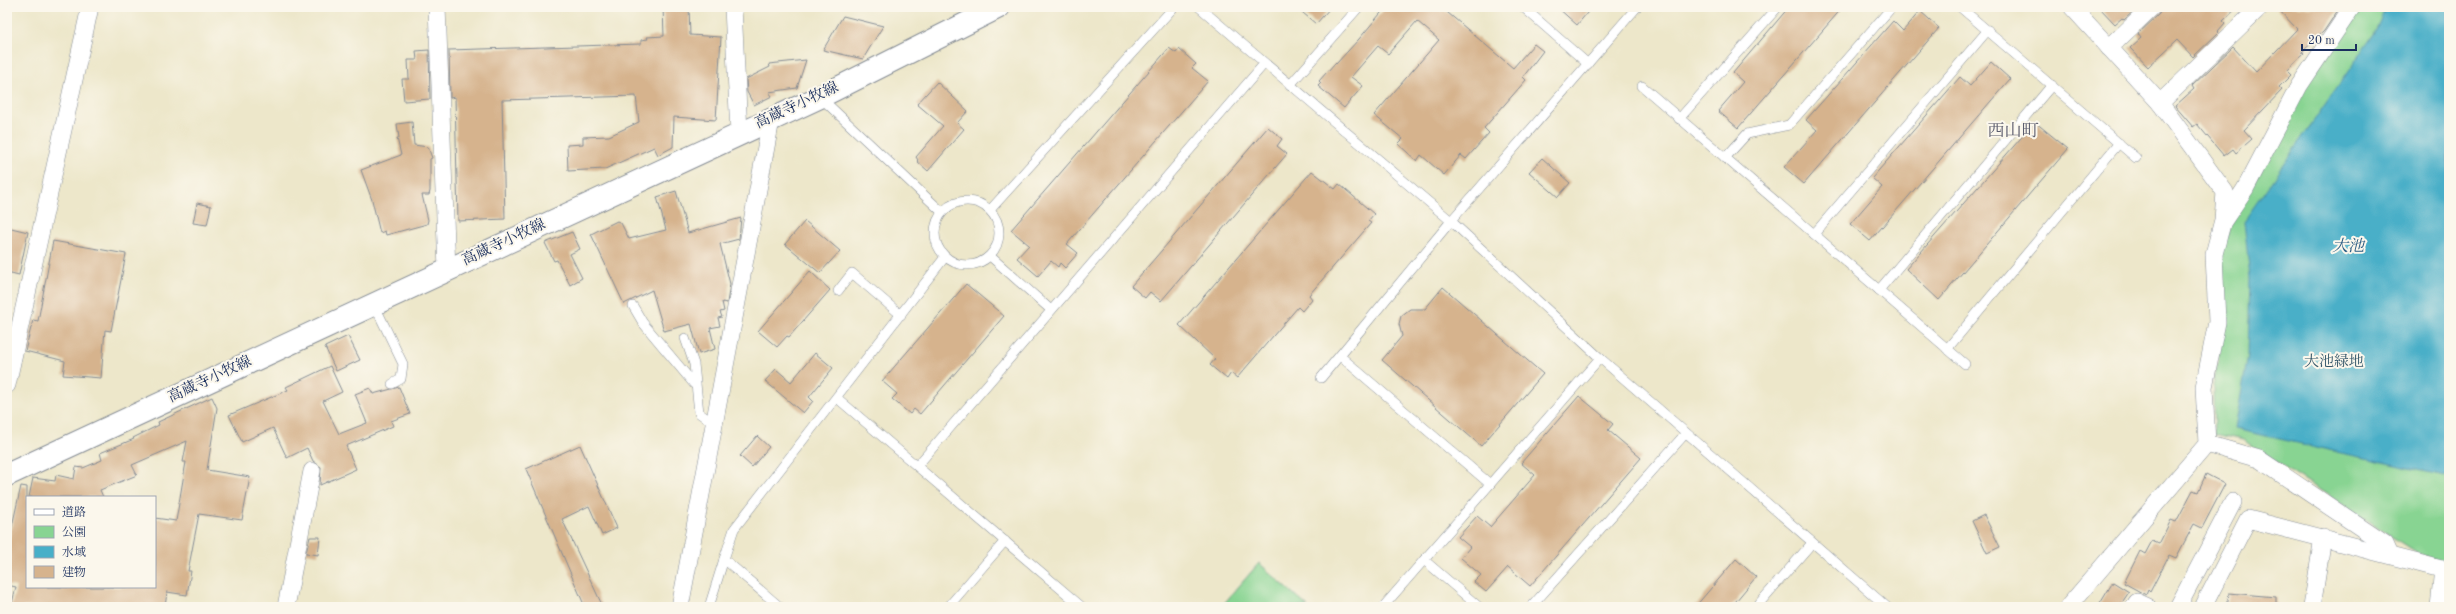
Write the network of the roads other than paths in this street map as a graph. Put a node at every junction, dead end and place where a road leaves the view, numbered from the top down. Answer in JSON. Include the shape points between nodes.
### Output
{"nodes":[{"id":1,"x":90,"y":7,"type":"edge"},
{"id":2,"x":437,"y":7,"type":"edge"},
{"id":3,"x":733,"y":7,"type":"edge"},
{"id":4,"x":999,"y":7,"type":"edge"},
{"id":5,"x":1174,"y":7,"type":"edge"},
{"id":6,"x":1199,"y":7,"type":"edge"},
{"id":7,"x":1359,"y":7,"type":"edge"},
{"id":8,"x":1522,"y":7,"type":"edge"},
{"id":9,"x":1637,"y":7,"type":"edge"},
{"id":10,"x":1778,"y":7,"type":"edge"},
{"id":11,"x":1892,"y":7,"type":"edge"},
{"id":12,"x":1960,"y":7,"type":"edge"},
{"id":13,"x":2072,"y":7,"type":"edge"},
{"id":14,"x":2152,"y":7,"type":"edge"},
{"id":15,"x":2260,"y":7,"type":"edge"},
{"id":16,"x":2352,"y":7,"type":"edge"},
{"id":17,"x":1988,"y":30,"type":"junction"},
{"id":18,"x":2109,"y":48,"type":"junction"},
{"id":19,"x":1264,"y":64,"type":"junction"},
{"id":20,"x":1588,"y":64,"type":"junction"},
{"id":21,"x":1290,"y":85,"type":"junction"},
{"id":22,"x":2052,"y":85,"type":"junction"},
{"id":23,"x":1642,"y":86,"type":"dead end"},
{"id":24,"x":820,"y":97,"type":"junction"},
{"id":25,"x":2160,"y":103,"type":"junction"},
{"id":26,"x":1679,"y":119,"type":"junction"},
{"id":27,"x":771,"y":120,"type":"junction"},
{"id":28,"x":739,"y":133,"type":"junction"},
{"id":29,"x":2119,"y":143,"type":"junction"},
{"id":30,"x":1726,"y":158,"type":"junction"},
{"id":31,"x":2136,"y":158,"type":"dead end"},
{"id":32,"x":990,"y":210,"type":"junction"},
{"id":33,"x":942,"y":212,"type":"junction"},
{"id":34,"x":2223,"y":220,"type":"junction"},
{"id":35,"x":1451,"y":222,"type":"junction"},
{"id":36,"x":1814,"y":234,"type":"junction"},
{"id":37,"x":990,"y":256,"type":"junction"},
{"id":38,"x":945,"y":257,"type":"junction"},
{"id":39,"x":447,"y":270,"type":"junction"},
{"id":40,"x":1879,"y":290,"type":"junction"},
{"id":41,"x":838,"y":291,"type":"dead end"},
{"id":42,"x":374,"y":304,"type":"junction"},
{"id":43,"x":633,"y":306,"type":"dead end"},
{"id":44,"x":1051,"y":310,"type":"junction"},
{"id":45,"x":900,"y":315,"type":"junction"},
{"id":46,"x":685,"y":338,"type":"dead end"},
{"id":47,"x":1947,"y":349,"type":"junction"},
{"id":48,"x":1340,"y":356,"type":"junction"},
{"id":49,"x":1600,"y":358,"type":"junction"},
{"id":50,"x":1965,"y":364,"type":"dead end"},
{"id":51,"x":1321,"y":378,"type":"dead end"},
{"id":52,"x":392,"y":384,"type":"dead end"},
{"id":53,"x":694,"y":384,"type":"junction"},
{"id":54,"x":7,"y":385,"type":"edge"},
{"id":55,"x":837,"y":398,"type":"junction"},
{"id":56,"x":713,"y":423,"type":"junction"},
{"id":57,"x":1686,"y":433,"type":"junction"},
{"id":58,"x":2208,"y":444,"type":"junction"},
{"id":59,"x":917,"y":466,"type":"junction"},
{"id":60,"x":312,"y":471,"type":"dead end"},
{"id":61,"x":7,"y":476,"type":"edge"},
{"id":62,"x":1490,"y":484,"type":"junction"},
{"id":63,"x":2233,"y":502,"type":"dead end"},
{"id":64,"x":2323,"y":537,"type":"junction"},
{"id":65,"x":1005,"y":541,"type":"junction"},
{"id":66,"x":1812,"y":543,"type":"junction"},
{"id":67,"x":2390,"y":555,"type":"junction"},
{"id":68,"x":724,"y":559,"type":"junction"},
{"id":69,"x":1424,"y":560,"type":"junction"},
{"id":70,"x":2446,"y":570,"type":"edge"},
{"id":71,"x":286,"y":607,"type":"edge"},
{"id":72,"x":680,"y":607,"type":"edge"},
{"id":73,"x":709,"y":607,"type":"edge"},
{"id":74,"x":780,"y":607,"type":"edge"},
{"id":75,"x":948,"y":607,"type":"edge"},
{"id":76,"x":1082,"y":607,"type":"edge"},
{"id":77,"x":1383,"y":607,"type":"edge"},
{"id":78,"x":1479,"y":607,"type":"edge"},
{"id":79,"x":1531,"y":607,"type":"edge"},
{"id":80,"x":1756,"y":607,"type":"edge"},
{"id":81,"x":1887,"y":607,"type":"edge"},
{"id":82,"x":2068,"y":607,"type":"edge"},
{"id":83,"x":2134,"y":607,"type":"edge"},
{"id":84,"x":2148,"y":607,"type":"edge"},
{"id":85,"x":2178,"y":607,"type":"edge"},
{"id":86,"x":2203,"y":607,"type":"edge"},
{"id":87,"x":2312,"y":607,"type":"edge"},
{"id":88,"x":2439,"y":607,"type":"edge"}],
"edges":[{"from":1,"to":54,"type":"street"},
{"from":2,"to":39,"type":"street"},
{"from":3,"to":28,"type":"street"},
{"from":4,"to":24,"type":"main road","name":"高蔵寺小牧線"},
{"from":5,"to":32,"type":"lane"},
{"from":6,"to":19,"type":"lane"},
{"from":7,"to":21,"type":"lane"},
{"from":8,"to":20,"type":"lane"},
{"from":9,"to":20,"type":"lane"},
{"from":10,"to":26,"type":"lane"},
{"from":11,"to":30,"type":"lane","via":[[1789,125],[1746,134]]},
{"from":12,"to":17,"type":"lane"},
{"from":13,"to":18,"type":"street"},
{"from":14,"to":18,"type":"street"},
{"from":15,"to":25,"type":"street"},
{"from":16,"to":34,"type":"street","via":[[2299,86],[2245,189]]},
{"from":17,"to":22,"type":"lane"},
{"from":17,"to":36,"type":"lane"},
{"from":18,"to":25,"type":"street"},
{"from":19,"to":21,"type":"lane"},
{"from":19,"to":44,"type":"lane"},
{"from":20,"to":35,"type":"lane"},
{"from":21,"to":35,"type":"lane"},
{"from":22,"to":29,"type":"lane"},
{"from":22,"to":40,"type":"lane"},
{"from":23,"to":26,"type":"lane"},
{"from":24,"to":27,"type":"main road","name":"高蔵寺小牧線"},
{"from":24,"to":33,"type":"lane"},
{"from":25,"to":34,"type":"street","via":[[2225,192]]},
{"from":26,"to":30,"type":"lane"},
{"from":27,"to":28,"type":"main road","name":"高蔵寺小牧線"},
{"from":27,"to":56,"type":"street"},
{"from":28,"to":39,"type":"main road","name":"高蔵寺小牧線"},
{"from":29,"to":31,"type":"lane"},
{"from":29,"to":47,"type":"lane"},
{"from":30,"to":36,"type":"lane"},
{"from":32,"to":33,"type":"lane","via":[[979,203],[966,200],[953,204]]},
{"from":32,"to":37,"type":"lane","via":[[997,220],[999,233],[997,245]]},
{"from":33,"to":38,"type":"lane","via":[[936,223],[934,235],[937,247]]},
{"from":34,"to":58,"type":"street","via":[[2214,254],[2216,322],[2204,387]]},
{"from":35,"to":48,"type":"lane"},
{"from":35,"to":49,"type":"lane"},
{"from":36,"to":40,"type":"lane"},
{"from":37,"to":38,"type":"lane","via":[[979,263],[967,265],[955,263]]},
{"from":37,"to":44,"type":"lane"},
{"from":38,"to":45,"type":"lane"},
{"from":39,"to":42,"type":"main road","name":"高蔵寺小牧線"},
{"from":40,"to":47,"type":"lane"},
{"from":41,"to":45,"type":"lane","via":[[852,274]]},
{"from":42,"to":52,"type":"lane","via":[[403,364],[401,379]]},
{"from":42,"to":61,"type":"main road","name":"高蔵寺小牧線"},
{"from":43,"to":53,"type":"lane","via":[[643,323]]},
{"from":44,"to":59,"type":"lane"},
{"from":45,"to":55,"type":"lane"},
{"from":46,"to":53,"type":"lane","via":[[694,364]]},
{"from":47,"to":50,"type":"lane"},
{"from":48,"to":51,"type":"lane"},
{"from":48,"to":62,"type":"lane"},
{"from":49,"to":57,"type":"lane"},
{"from":49,"to":62,"type":"lane"},
{"from":53,"to":56,"type":"lane","via":[[699,413]]},
{"from":55,"to":59,"type":"lane"},
{"from":55,"to":68,"type":"lane","via":[[734,529]]},
{"from":56,"to":72,"type":"street"},
{"from":57,"to":66,"type":"lane"},
{"from":57,"to":79,"type":"lane"},
{"from":58,"to":67,"type":"street","via":[[2259,459],[2385,544]]},
{"from":58,"to":82,"type":"street"},
{"from":59,"to":65,"type":"lane"},
{"from":60,"to":71,"type":"street"},
{"from":62,"to":69,"type":"lane"},
{"from":63,"to":85,"type":"street"},
{"from":64,"to":67,"type":"street"},
{"from":64,"to":86,"type":"street","via":[[2248,519]]},
{"from":64,"to":87,"type":"street"},
{"from":65,"to":75,"type":"lane"},
{"from":65,"to":76,"type":"lane"},
{"from":66,"to":80,"type":"lane"},
{"from":66,"to":81,"type":"lane"},
{"from":67,"to":70,"type":"street"},
{"from":68,"to":73,"type":"lane"},
{"from":68,"to":74,"type":"lane"},
{"from":69,"to":77,"type":"lane"},
{"from":69,"to":78,"type":"lane"},
{"from":70,"to":88,"type":"street"},
{"from":83,"to":84,"type":"street","via":[[2137,602]]}]}
